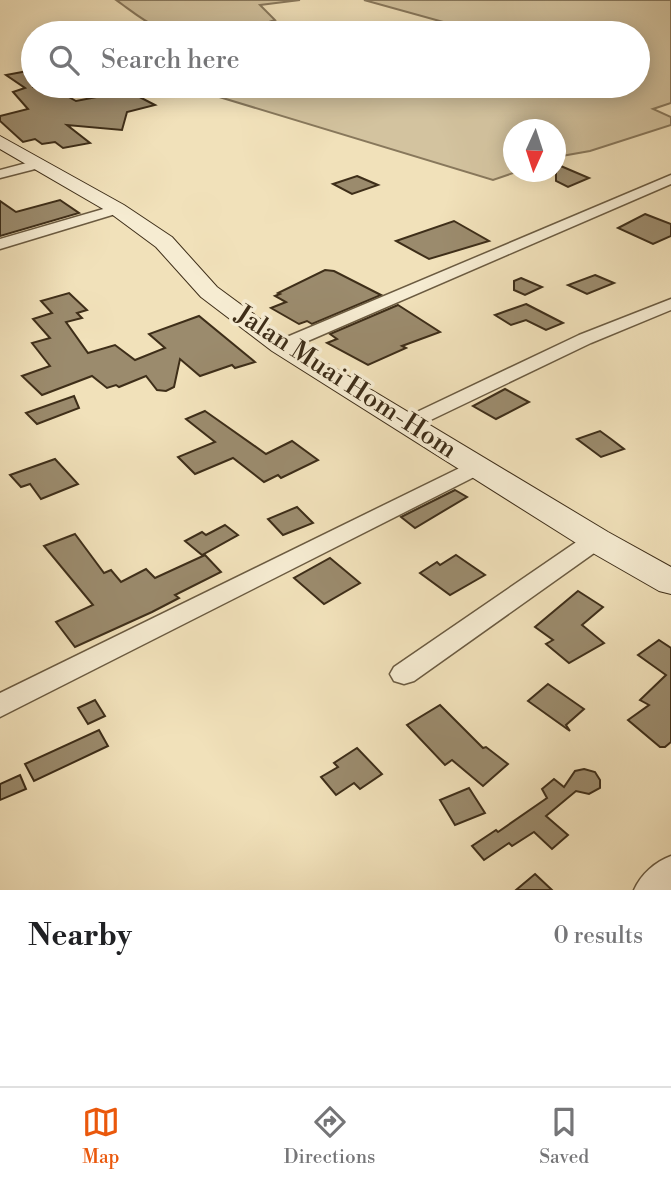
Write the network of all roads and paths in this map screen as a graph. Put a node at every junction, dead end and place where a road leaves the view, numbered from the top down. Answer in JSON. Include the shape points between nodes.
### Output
{"nodes":[{"id":1,"x":0,"y":141,"type":"edge"},
{"id":2,"x":38,"y":164,"type":"junction"},
{"id":3,"x":0,"y":174,"type":"edge"},
{"id":4,"x":671,"y":179,"type":"edge"},
{"id":5,"x":117,"y":209,"type":"junction"},
{"id":6,"x":0,"y":244,"type":"edge"},
{"id":7,"x":671,"y":304,"type":"edge"},
{"id":8,"x":281,"y":346,"type":"junction"},
{"id":9,"x":407,"y":424,"type":"junction"},
{"id":10,"x":478,"y":466,"type":"junction"},
{"id":11,"x":596,"y":540,"type":"junction"},
{"id":12,"x":671,"y":582,"type":"edge"},
{"id":13,"x":404,"y":674,"type":"dead end"},
{"id":14,"x":0,"y":706,"type":"edge"},
{"id":15,"x":671,"y":872,"type":"edge"},
{"id":16,"x":651,"y":890,"type":"edge"}],
"edges":[{"from":1,"to":2,"type":"street","name":"Jalan Muai Hom-Hom"},
{"from":2,"to":3,"type":"street"},
{"from":2,"to":5,"type":"street","name":"Jalan Muai Hom-Hom"},
{"from":4,"to":8,"type":"street"},
{"from":5,"to":6,"type":"street"},
{"from":5,"to":8,"type":"street","name":"Jalan Muai Hom-Hom","via":[[164,242],[209,292]]},
{"from":7,"to":9,"type":"street","via":[[585,339]]},
{"from":8,"to":9,"type":"street","name":"Jalan Muai Hom-Hom"},
{"from":9,"to":10,"type":"street","name":"Jalan Muai Hom-Hom"},
{"from":10,"to":11,"type":"street","name":"Jalan Muai Hom-Hom"},
{"from":10,"to":14,"type":"street"},
{"from":11,"to":12,"type":"street","name":"Jalan Muai Hom-Hom"},
{"from":11,"to":13,"type":"street"},
{"from":15,"to":16,"type":"street"}]}
